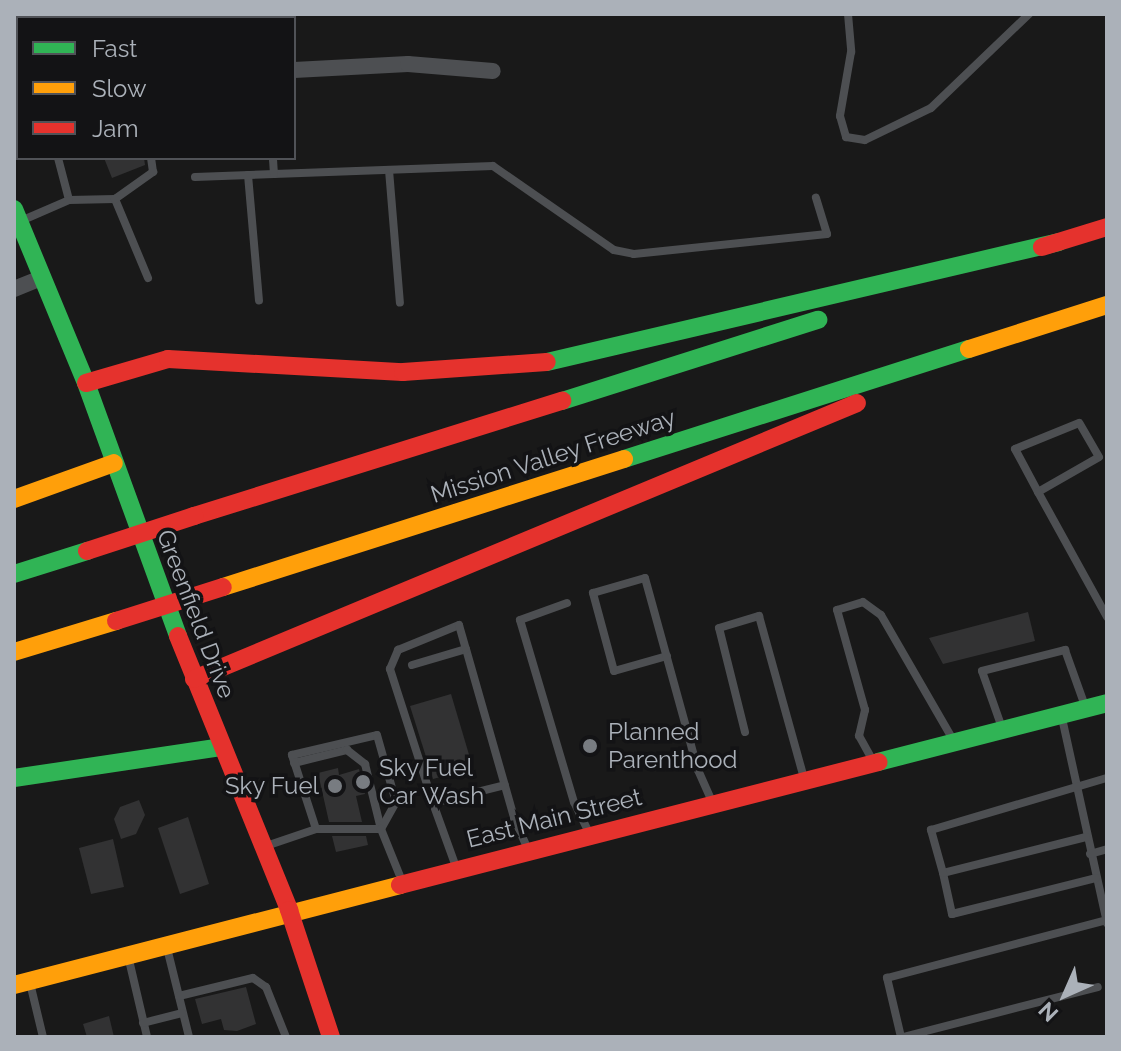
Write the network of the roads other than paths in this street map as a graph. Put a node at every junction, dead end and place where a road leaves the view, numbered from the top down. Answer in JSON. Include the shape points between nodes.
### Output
{"nodes":[{"id":1,"x":848,"y":14,"type":"edge"},
{"id":2,"x":1029,"y":14,"type":"edge"},
{"id":3,"x":296,"y":70,"type":"edge"},
{"id":4,"x":493,"y":71,"type":"dead end"},
{"id":5,"x":59,"y":160,"type":"edge"},
{"id":6,"x":151,"y":160,"type":"edge"},
{"id":7,"x":273,"y":160,"type":"edge"},
{"id":8,"x":389,"y":170,"type":"junction"},
{"id":9,"x":274,"y":174,"type":"junction"},
{"id":10,"x":248,"y":175,"type":"junction"},
{"id":11,"x":195,"y":177,"type":"dead end"},
{"id":12,"x":816,"y":198,"type":"dead end"},
{"id":13,"x":115,"y":199,"type":"junction"},
{"id":14,"x":69,"y":200,"type":"junction"},
{"id":15,"x":16,"y":215,"type":"edge"},
{"id":16,"x":1107,"y":227,"type":"edge"},
{"id":17,"x":1059,"y":242,"type":"junction"},
{"id":18,"x":41,"y":278,"type":"junction"},
{"id":19,"x":148,"y":278,"type":"dead end"},
{"id":20,"x":14,"y":289,"type":"edge"},
{"id":21,"x":259,"y":301,"type":"dead end"},
{"id":22,"x":400,"y":303,"type":"dead end"},
{"id":23,"x":1107,"y":305,"type":"edge"},
{"id":24,"x":1037,"y":327,"type":"junction"},
{"id":25,"x":86,"y":383,"type":"junction"},
{"id":26,"x":114,"y":463,"type":"junction"},
{"id":27,"x":1038,"y":492,"type":"junction"},
{"id":28,"x":14,"y":499,"type":"edge"},
{"id":29,"x":14,"y":574,"type":"edge"},
{"id":30,"x":567,"y":603,"type":"dead end"},
{"id":31,"x":1107,"y":617,"type":"edge"},
{"id":32,"x":466,"y":649,"type":"junction"},
{"id":33,"x":14,"y":652,"type":"edge"},
{"id":34,"x":667,"y":656,"type":"junction"},
{"id":35,"x":412,"y":665,"type":"dead end"},
{"id":36,"x":194,"y":679,"type":"junction"},
{"id":37,"x":1107,"y":703,"type":"edge"},
{"id":38,"x":1085,"y":707,"type":"junction"},
{"id":39,"x":1061,"y":713,"type":"junction"},
{"id":40,"x":1002,"y":728,"type":"junction"},
{"id":41,"x":745,"y":732,"type":"dead end"},
{"id":42,"x":954,"y":741,"type":"junction"},
{"id":43,"x":221,"y":747,"type":"junction"},
{"id":44,"x":873,"y":761,"type":"junction"},
{"id":45,"x":294,"y":763,"type":"junction"},
{"id":46,"x":14,"y":778,"type":"edge"},
{"id":47,"x":1107,"y":778,"type":"edge"},
{"id":48,"x":805,"y":779,"type":"junction"},
{"id":49,"x":505,"y":785,"type":"junction"},
{"id":50,"x":1074,"y":787,"type":"junction"},
{"id":51,"x":713,"y":802,"type":"junction"},
{"id":52,"x":433,"y":803,"type":"junction"},
{"id":53,"x":316,"y":829,"type":"junction"},
{"id":54,"x":381,"y":829,"type":"junction"},
{"id":55,"x":589,"y":834,"type":"junction"},
{"id":56,"x":1086,"y":837,"type":"junction"},
{"id":57,"x":262,"y":847,"type":"junction"},
{"id":58,"x":528,"y":849,"type":"junction"},
{"id":59,"x":1107,"y":849,"type":"edge"},
{"id":60,"x":1090,"y":854,"type":"junction"},
{"id":61,"x":456,"y":867,"type":"junction"},
{"id":62,"x":943,"y":873,"type":"junction"},
{"id":63,"x":1096,"y":878,"type":"junction"},
{"id":64,"x":403,"y":881,"type":"junction"},
{"id":65,"x":289,"y":910,"type":"junction"},
{"id":66,"x":1107,"y":921,"type":"edge"},
{"id":67,"x":167,"y":946,"type":"junction"},
{"id":68,"x":128,"y":956,"type":"junction"},
{"id":69,"x":22,"y":983,"type":"edge"},
{"id":70,"x":1098,"y":987,"type":"dead end"},
{"id":71,"x":179,"y":996,"type":"junction"},
{"id":72,"x":182,"y":1013,"type":"junction"},
{"id":73,"x":143,"y":1023,"type":"junction"},
{"id":74,"x":43,"y":1037,"type":"edge"},
{"id":75,"x":147,"y":1037,"type":"edge"},
{"id":76,"x":189,"y":1037,"type":"edge"},
{"id":77,"x":286,"y":1037,"type":"edge"},
{"id":78,"x":331,"y":1037,"type":"edge"},
{"id":79,"x":902,"y":1037,"type":"edge"}],
"edges":[{"from":1,"to":2,"type":"lane","via":[[851,52],[840,116],[846,137],[865,140],[931,108]]},
{"from":3,"to":4,"type":"street","via":[[408,64]]},
{"from":5,"to":14,"type":"lane"},
{"from":6,"to":13,"type":"lane","via":[[153,172]]},
{"from":7,"to":9,"type":"lane"},
{"from":8,"to":9,"type":"lane"},
{"from":8,"to":12,"type":"lane","via":[[493,166],[614,250],[634,254],[827,234]]},
{"from":8,"to":22,"type":"lane"},
{"from":9,"to":10,"type":"lane"},
{"from":10,"to":11,"type":"lane"},
{"from":10,"to":21,"type":"lane"},
{"from":13,"to":14,"type":"lane"},
{"from":13,"to":19,"type":"lane"},
{"from":14,"to":15,"type":"lane"},
{"from":15,"to":18,"type":"main road","name":"Greenfield Drive"},
{"from":16,"to":17,"type":"main road","name":"Mission Valley Freeway"},
{"from":17,"to":25,"type":"main road","via":[[527,367],[403,372],[168,359]]},
{"from":17,"to":29,"type":"main road","name":"Mission Valley Freeway","bridge":true},
{"from":18,"to":20,"type":"street"},
{"from":18,"to":25,"type":"main road","name":"Greenfield Drive"},
{"from":23,"to":24,"type":"main road","name":"Mission Valley Freeway"},
{"from":24,"to":33,"type":"main road","name":"Mission Valley Freeway","bridge":true},
{"from":24,"to":36,"type":"main road"},
{"from":25,"to":26,"type":"main road","name":"Greenfield Drive"},
{"from":26,"to":28,"type":"main road"},
{"from":26,"to":36,"type":"main road","name":"Greenfield Drive"},
{"from":27,"to":27,"type":"lane","via":[[1015,449],[1079,423],[1099,457]]},
{"from":27,"to":31,"type":"lane"},
{"from":30,"to":55,"type":"lane","via":[[520,620],[574,802]]},
{"from":32,"to":35,"type":"lane"},
{"from":32,"to":49,"type":"lane"},
{"from":32,"to":52,"type":"lane","via":[[459,625],[398,650],[390,669]]},
{"from":34,"to":34,"type":"lane","via":[[645,578],[593,593],[614,671]]},
{"from":34,"to":51,"type":"lane","via":[[698,770]]},
{"from":36,"to":43,"type":"main road","name":"Greenfield Drive"},
{"from":37,"to":38,"type":"main road","name":"East Main Street"},
{"from":38,"to":39,"type":"main road","name":"East Main Street"},
{"from":38,"to":40,"type":"lane","via":[[1065,650],[982,671]]},
{"from":39,"to":40,"type":"main road","name":"East Main Street"},
{"from":39,"to":50,"type":"lane"},
{"from":40,"to":42,"type":"main road","name":"East Main Street"},
{"from":41,"to":48,"type":"lane","via":[[719,628],[759,616]]},
{"from":42,"to":44,"type":"main road","name":"East Main Street"},
{"from":42,"to":44,"type":"lane","via":[[881,615],[863,602],[837,610],[865,710],[859,736]]},
{"from":43,"to":46,"type":"main road"},
{"from":43,"to":57,"type":"main road","name":"Greenfield Drive"},
{"from":44,"to":48,"type":"main road","name":"East Main Street"},
{"from":45,"to":53,"type":"lane"},
{"from":45,"to":54,"type":"lane","via":[[347,750],[357,753],[365,764]]},
{"from":45,"to":54,"type":"lane","via":[[292,755],[377,735],[396,802]]},
{"from":47,"to":50,"type":"lane"},
{"from":48,"to":51,"type":"main road","name":"East Main Street"},
{"from":49,"to":52,"type":"lane"},
{"from":49,"to":58,"type":"lane"},
{"from":50,"to":56,"type":"lane"},
{"from":50,"to":62,"type":"lane","via":[[931,830]]},
{"from":51,"to":55,"type":"main road","name":"East Main Street"},
{"from":52,"to":61,"type":"lane"},
{"from":53,"to":54,"type":"lane"},
{"from":53,"to":57,"type":"lane"},
{"from":54,"to":64,"type":"lane"},
{"from":55,"to":58,"type":"main road","name":"East Main Street"},
{"from":56,"to":60,"type":"lane"},
{"from":56,"to":62,"type":"lane"},
{"from":57,"to":65,"type":"main road","name":"Greenfield Drive"},
{"from":58,"to":61,"type":"main road","name":"East Main Street"},
{"from":59,"to":60,"type":"lane"},
{"from":60,"to":63,"type":"lane"},
{"from":61,"to":64,"type":"main road","name":"East Main Street"},
{"from":62,"to":63,"type":"lane","via":[[952,914]]},
{"from":63,"to":66,"type":"lane"},
{"from":64,"to":65,"type":"main road","name":"East Main Street"},
{"from":65,"to":67,"type":"main road","name":"East Main Street"},
{"from":65,"to":78,"type":"main road","name":"Greenfield Drive"},
{"from":66,"to":79,"type":"lane","via":[[887,978]]},
{"from":67,"to":68,"type":"main road","name":"East Main Street"},
{"from":67,"to":71,"type":"lane"},
{"from":68,"to":69,"type":"main road","name":"East Main Street"},
{"from":68,"to":73,"type":"lane"},
{"from":69,"to":74,"type":"lane"},
{"from":70,"to":79,"type":"lane"},
{"from":71,"to":72,"type":"lane"},
{"from":71,"to":77,"type":"lane","via":[[253,978],[266,987]]},
{"from":72,"to":73,"type":"lane"},
{"from":72,"to":76,"type":"lane"},
{"from":73,"to":75,"type":"lane"}]}
